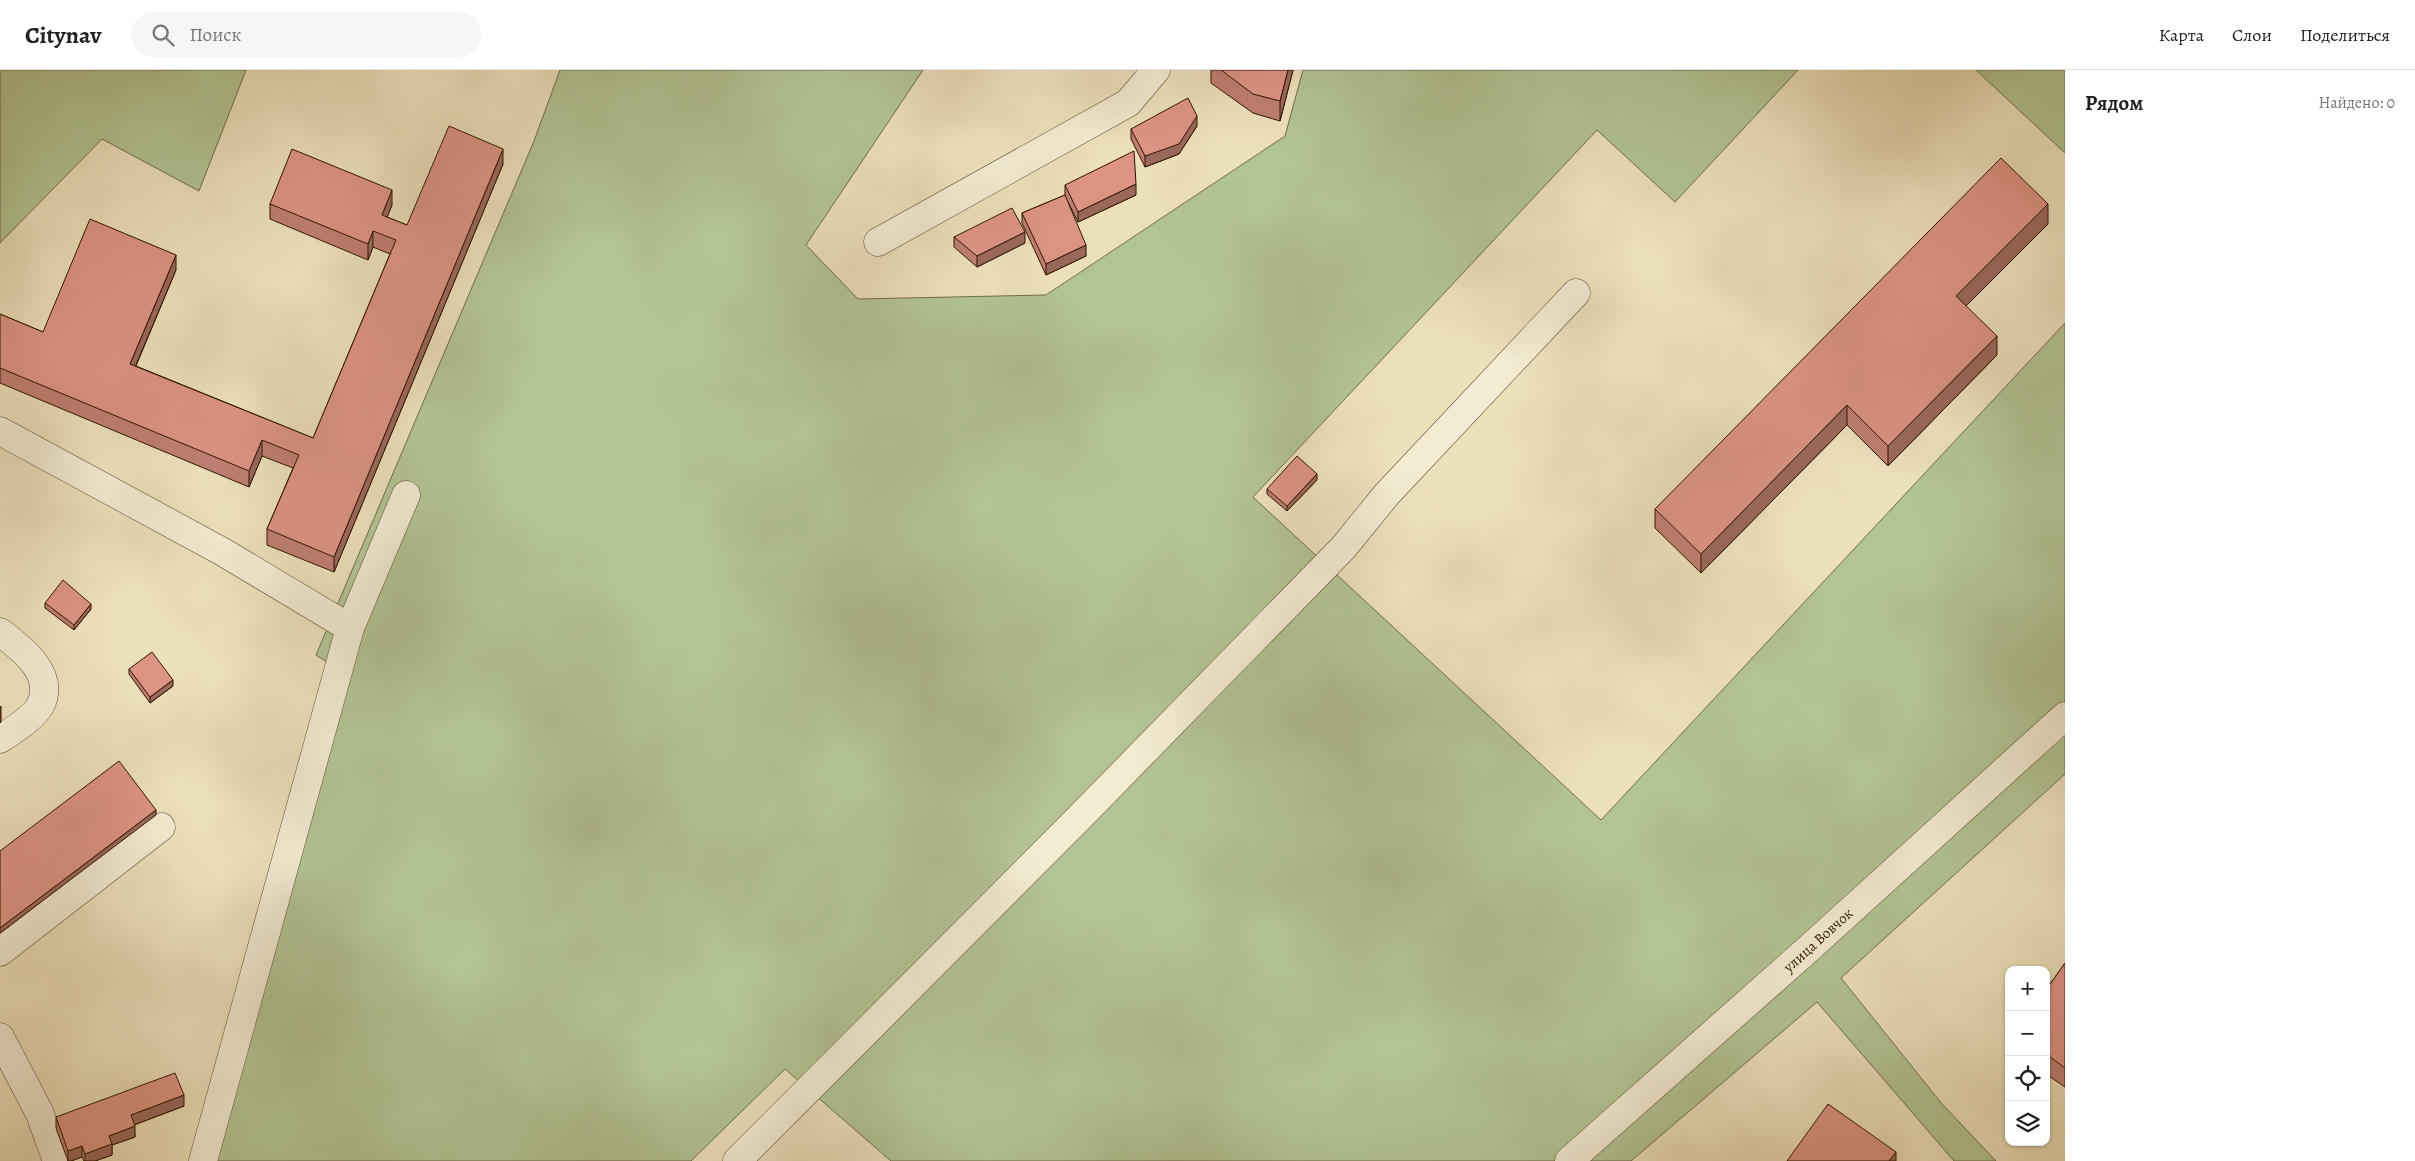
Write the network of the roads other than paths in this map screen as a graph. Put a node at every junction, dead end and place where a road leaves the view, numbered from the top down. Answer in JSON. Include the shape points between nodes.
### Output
{"nodes":[{"id":1,"x":1156,"y":70,"type":"edge"},
{"id":2,"x":878,"y":242,"type":"dead end"},
{"id":3,"x":1576,"y":293,"type":"dead end"},
{"id":4,"x":0,"y":431,"type":"edge"},
{"id":5,"x":406,"y":495,"type":"dead end"},
{"id":6,"x":350,"y":628,"type":"junction"},
{"id":7,"x":0,"y":632,"type":"edge"},
{"id":8,"x":2065,"y":716,"type":"edge"},
{"id":9,"x":0,"y":739,"type":"edge"},
{"id":10,"x":161,"y":827,"type":"dead end"},
{"id":11,"x":0,"y":952,"type":"edge"},
{"id":12,"x":0,"y":1037,"type":"edge"},
{"id":13,"x":57,"y":1161,"type":"edge"},
{"id":14,"x":203,"y":1161,"type":"edge"},
{"id":15,"x":737,"y":1161,"type":"edge"},
{"id":16,"x":1569,"y":1161,"type":"edge"}],
"edges":[{"from":1,"to":2,"type":"street","via":[[1128,103]]},
{"from":3,"to":15,"type":"street","via":[[1387,494],[1343,548]]},
{"from":4,"to":6,"type":"street","via":[[223,552]]},
{"from":5,"to":6,"type":"street"},
{"from":6,"to":14,"type":"street"},
{"from":7,"to":9,"type":"street","via":[[27,652],[44,682],[41,704]]},
{"from":8,"to":16,"type":"street","name":"улица Вовчок"},
{"from":10,"to":11,"type":"street"},
{"from":12,"to":13,"type":"street","via":[[40,1114]]}]}
